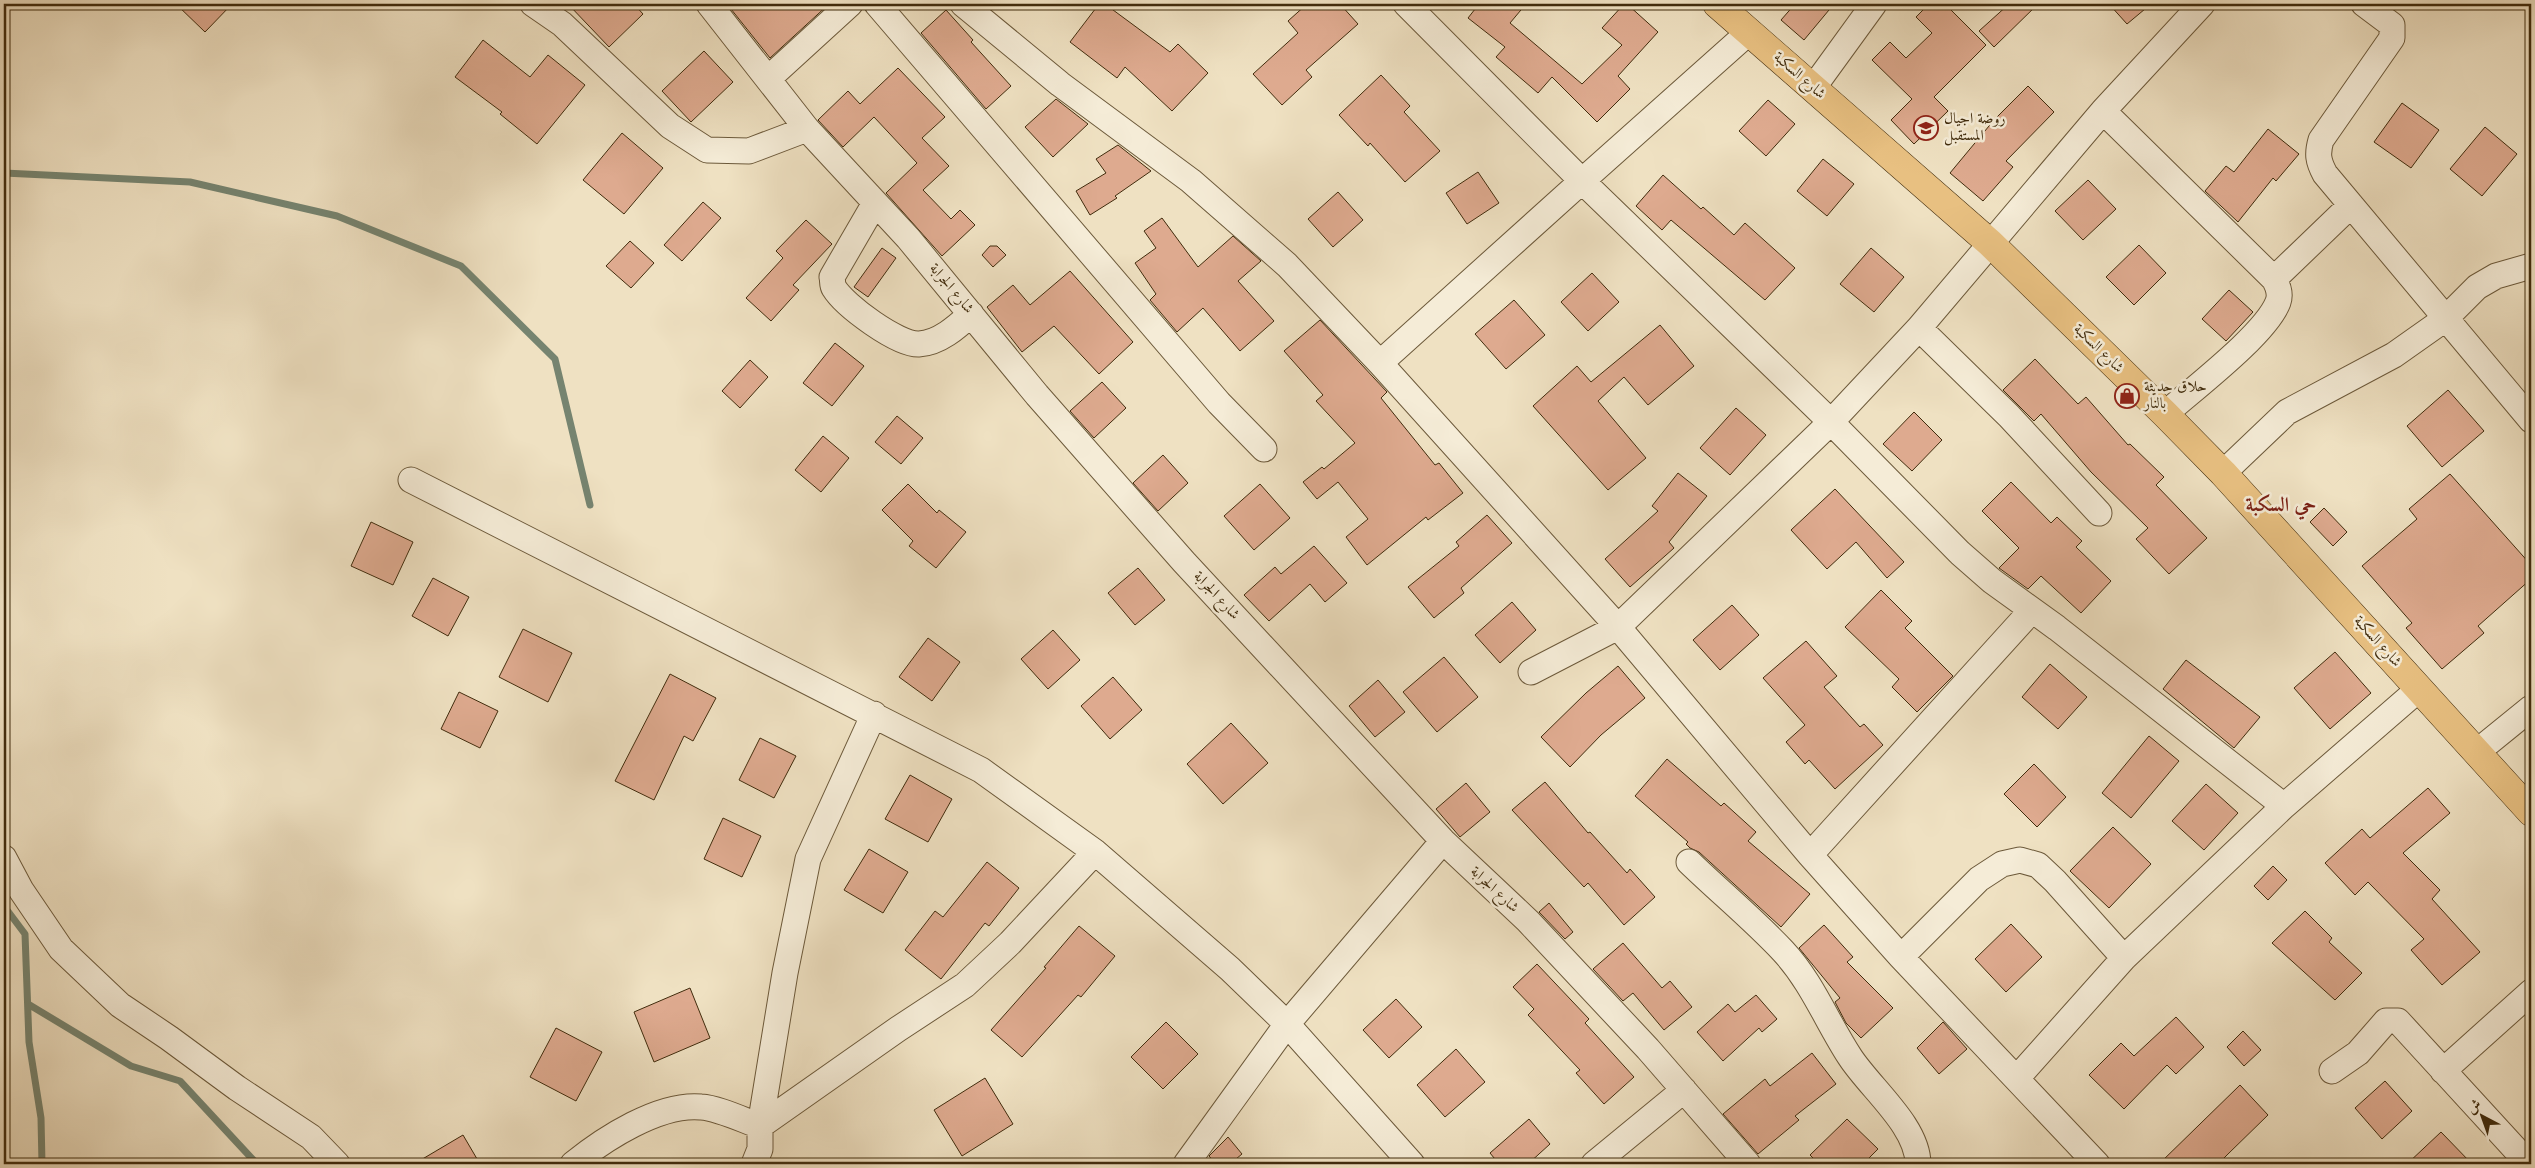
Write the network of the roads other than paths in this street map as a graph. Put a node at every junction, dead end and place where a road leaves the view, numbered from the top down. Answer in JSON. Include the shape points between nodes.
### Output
{"nodes":[{"id":1,"x":533,"y":4,"type":"edge"},
{"id":2,"x":709,"y":4,"type":"edge"},
{"id":3,"x":850,"y":4,"type":"edge"},
{"id":4,"x":877,"y":4,"type":"edge"},
{"id":5,"x":963,"y":4,"type":"edge"},
{"id":6,"x":1406,"y":4,"type":"edge"},
{"id":7,"x":1717,"y":4,"type":"edge"},
{"id":8,"x":1874,"y":4,"type":"edge"},
{"id":9,"x":2202,"y":4,"type":"edge"},
{"id":10,"x":2364,"y":4,"type":"edge"},
{"id":11,"x":1748,"y":33,"type":"junction"},
{"id":12,"x":769,"y":78,"type":"junction"},
{"id":13,"x":1813,"y":88,"type":"junction"},
{"id":14,"x":2103,"y":111,"type":"junction"},
{"id":15,"x":807,"y":128,"type":"junction"},
{"id":16,"x":1582,"y":181,"type":"junction"},
{"id":17,"x":876,"y":202,"type":"junction"},
{"id":18,"x":2351,"y":205,"type":"junction"},
{"id":19,"x":1990,"y":243,"type":"junction"},
{"id":20,"x":2531,"y":266,"type":"edge"},
{"id":21,"x":2274,"y":280,"type":"junction"},
{"id":22,"x":971,"y":314,"type":"junction"},
{"id":23,"x":2445,"y":319,"type":"junction"},
{"id":24,"x":1919,"y":328,"type":"junction"},
{"id":25,"x":1380,"y":364,"type":"junction"},
{"id":26,"x":2165,"y":414,"type":"junction"},
{"id":27,"x":2531,"y":420,"type":"edge"},
{"id":28,"x":1831,"y":422,"type":"junction"},
{"id":29,"x":1264,"y":449,"type":"dead end"},
{"id":30,"x":2223,"y":473,"type":"junction"},
{"id":31,"x":411,"y":480,"type":"dead end"},
{"id":32,"x":2099,"y":513,"type":"dead end"},
{"id":33,"x":2032,"y":610,"type":"junction"},
{"id":34,"x":1618,"y":627,"type":"junction"},
{"id":35,"x":1531,"y":672,"type":"dead end"},
{"id":36,"x":2419,"y":688,"type":"junction"},
{"id":37,"x":2531,"y":708,"type":"edge"},
{"id":38,"x":874,"y":714,"type":"junction"},
{"id":39,"x":2478,"y":751,"type":"junction"},
{"id":40,"x":2284,"y":806,"type":"junction"},
{"id":41,"x":2531,"y":812,"type":"edge"},
{"id":42,"x":1442,"y":841,"type":"junction"},
{"id":43,"x":1095,"y":852,"type":"junction"},
{"id":44,"x":1810,"y":855,"type":"junction"},
{"id":45,"x":4,"y":858,"type":"edge"},
{"id":46,"x":1689,"y":862,"type":"dead end"},
{"id":47,"x":1901,"y":957,"type":"junction"},
{"id":48,"x":2124,"y":958,"type":"junction"},
{"id":49,"x":2531,"y":992,"type":"edge"},
{"id":50,"x":1287,"y":1024,"type":"junction"},
{"id":51,"x":2444,"y":1071,"type":"junction"},
{"id":52,"x":2332,"y":1072,"type":"dead end"},
{"id":53,"x":2017,"y":1078,"type":"junction"},
{"id":54,"x":1684,"y":1090,"type":"junction"},
{"id":55,"x":760,"y":1126,"type":"junction"},
{"id":56,"x":337,"y":1164,"type":"edge"},
{"id":57,"x":573,"y":1164,"type":"edge"},
{"id":58,"x":754,"y":1164,"type":"edge"},
{"id":59,"x":1186,"y":1164,"type":"edge"},
{"id":60,"x":1412,"y":1164,"type":"edge"},
{"id":61,"x":1594,"y":1164,"type":"edge"},
{"id":62,"x":1748,"y":1164,"type":"edge"},
{"id":63,"x":1918,"y":1164,"type":"edge"},
{"id":64,"x":2097,"y":1164,"type":"edge"},
{"id":65,"x":2529,"y":1164,"type":"edge"}],
"edges":[{"from":1,"to":15,"type":"street","via":[[562,24],[670,126],[708,150],[749,151]]},
{"from":2,"to":12,"type":"street","name":"شارع الجرابة"},
{"from":3,"to":12,"type":"street"},
{"from":4,"to":29,"type":"street","via":[[1219,403]]},
{"from":5,"to":25,"type":"street","via":[[1060,84],[1236,218],[1287,265]]},
{"from":6,"to":16,"type":"street"},
{"from":7,"to":11,"type":"main road","name":"شارع السكبة"},
{"from":8,"to":13,"type":"street"},
{"from":9,"to":14,"type":"street"},
{"from":10,"to":18,"type":"street","via":[[2392,25],[2392,38],[2321,140],[2318,152],[2326,174]]},
{"from":11,"to":13,"type":"main road","name":"شارع السكبة"},
{"from":11,"to":16,"type":"street"},
{"from":12,"to":15,"type":"street","name":"شارع الجرابة"},
{"from":13,"to":19,"type":"main road","name":"شارع السكبة"},
{"from":14,"to":19,"type":"street"},
{"from":14,"to":21,"type":"street"},
{"from":15,"to":17,"type":"street","name":"شارع الجرابة"},
{"from":16,"to":25,"type":"street"},
{"from":16,"to":28,"type":"street"},
{"from":17,"to":22,"type":"street","name":"شارع الجرابة"},
{"from":17,"to":22,"type":"street","via":[[832,277],[833,287],[842,298],[907,343],[921,344],[935,339],[953,330]]},
{"from":18,"to":21,"type":"street"},
{"from":18,"to":23,"type":"street"},
{"from":19,"to":24,"type":"street"},
{"from":19,"to":26,"type":"main road","name":"شارع السكبة"},
{"from":20,"to":23,"type":"street","via":[[2496,276],[2477,287]]},
{"from":21,"to":26,"type":"street","via":[[2279,293],[2274,309],[2246,344]]},
{"from":22,"to":42,"type":"street","name":"شارع الجرابة","via":[[1037,395],[1184,562]]},
{"from":23,"to":27,"type":"street"},
{"from":23,"to":30,"type":"street","via":[[2394,355],[2287,412]]},
{"from":24,"to":28,"type":"street"},
{"from":24,"to":32,"type":"street"},
{"from":25,"to":34,"type":"street"},
{"from":26,"to":30,"type":"main road","name":"شارع السكبة"},
{"from":28,"to":33,"type":"street","via":[[1960,553]]},
{"from":28,"to":34,"type":"street"},
{"from":30,"to":36,"type":"main road","name":"شارع السكبة"},
{"from":31,"to":38,"type":"street"},
{"from":33,"to":40,"type":"street"},
{"from":33,"to":44,"type":"street"},
{"from":34,"to":35,"type":"street"},
{"from":34,"to":44,"type":"street"},
{"from":36,"to":39,"type":"main road","name":"شارع السكبة"},
{"from":36,"to":40,"type":"street"},
{"from":37,"to":39,"type":"street"},
{"from":38,"to":43,"type":"street","via":[[981,770]]},
{"from":38,"to":55,"type":"street","via":[[808,859]]},
{"from":39,"to":41,"type":"main road","name":"شارع السكبة"},
{"from":40,"to":48,"type":"street"},
{"from":42,"to":50,"type":"street"},
{"from":42,"to":54,"type":"street","name":"شارع الجرابة","via":[[1528,921]]},
{"from":43,"to":50,"type":"street","via":[[1230,969]]},
{"from":43,"to":55,"type":"street","via":[[1010,943],[965,985]]},
{"from":44,"to":47,"type":"street"},
{"from":45,"to":56,"type":"street","via":[[21,890],[61,949],[120,1005],[311,1137]]},
{"from":46,"to":63,"type":"street","via":[[1784,952],[1802,975],[1850,1056],[1898,1118],[1918,1152]]},
{"from":47,"to":48,"type":"street","via":[[1979,879],[2002,864],[2020,860],[2038,865],[2055,881]]},
{"from":47,"to":53,"type":"street"},
{"from":48,"to":53,"type":"street"},
{"from":49,"to":51,"type":"street"},
{"from":50,"to":59,"type":"street"},
{"from":50,"to":60,"type":"street"},
{"from":51,"to":52,"type":"street","via":[[2403,1026],[2392,1020],[2386,1021],[2358,1053]]},
{"from":51,"to":65,"type":"street"},
{"from":53,"to":64,"type":"street"},
{"from":54,"to":61,"type":"street"},
{"from":54,"to":62,"type":"street","name":"شارع الجرابة"},
{"from":55,"to":57,"type":"street","via":[[702,1106],[679,1108],[639,1123],[598,1144]]},
{"from":55,"to":58,"type":"street","via":[[760,1149]]}]}
